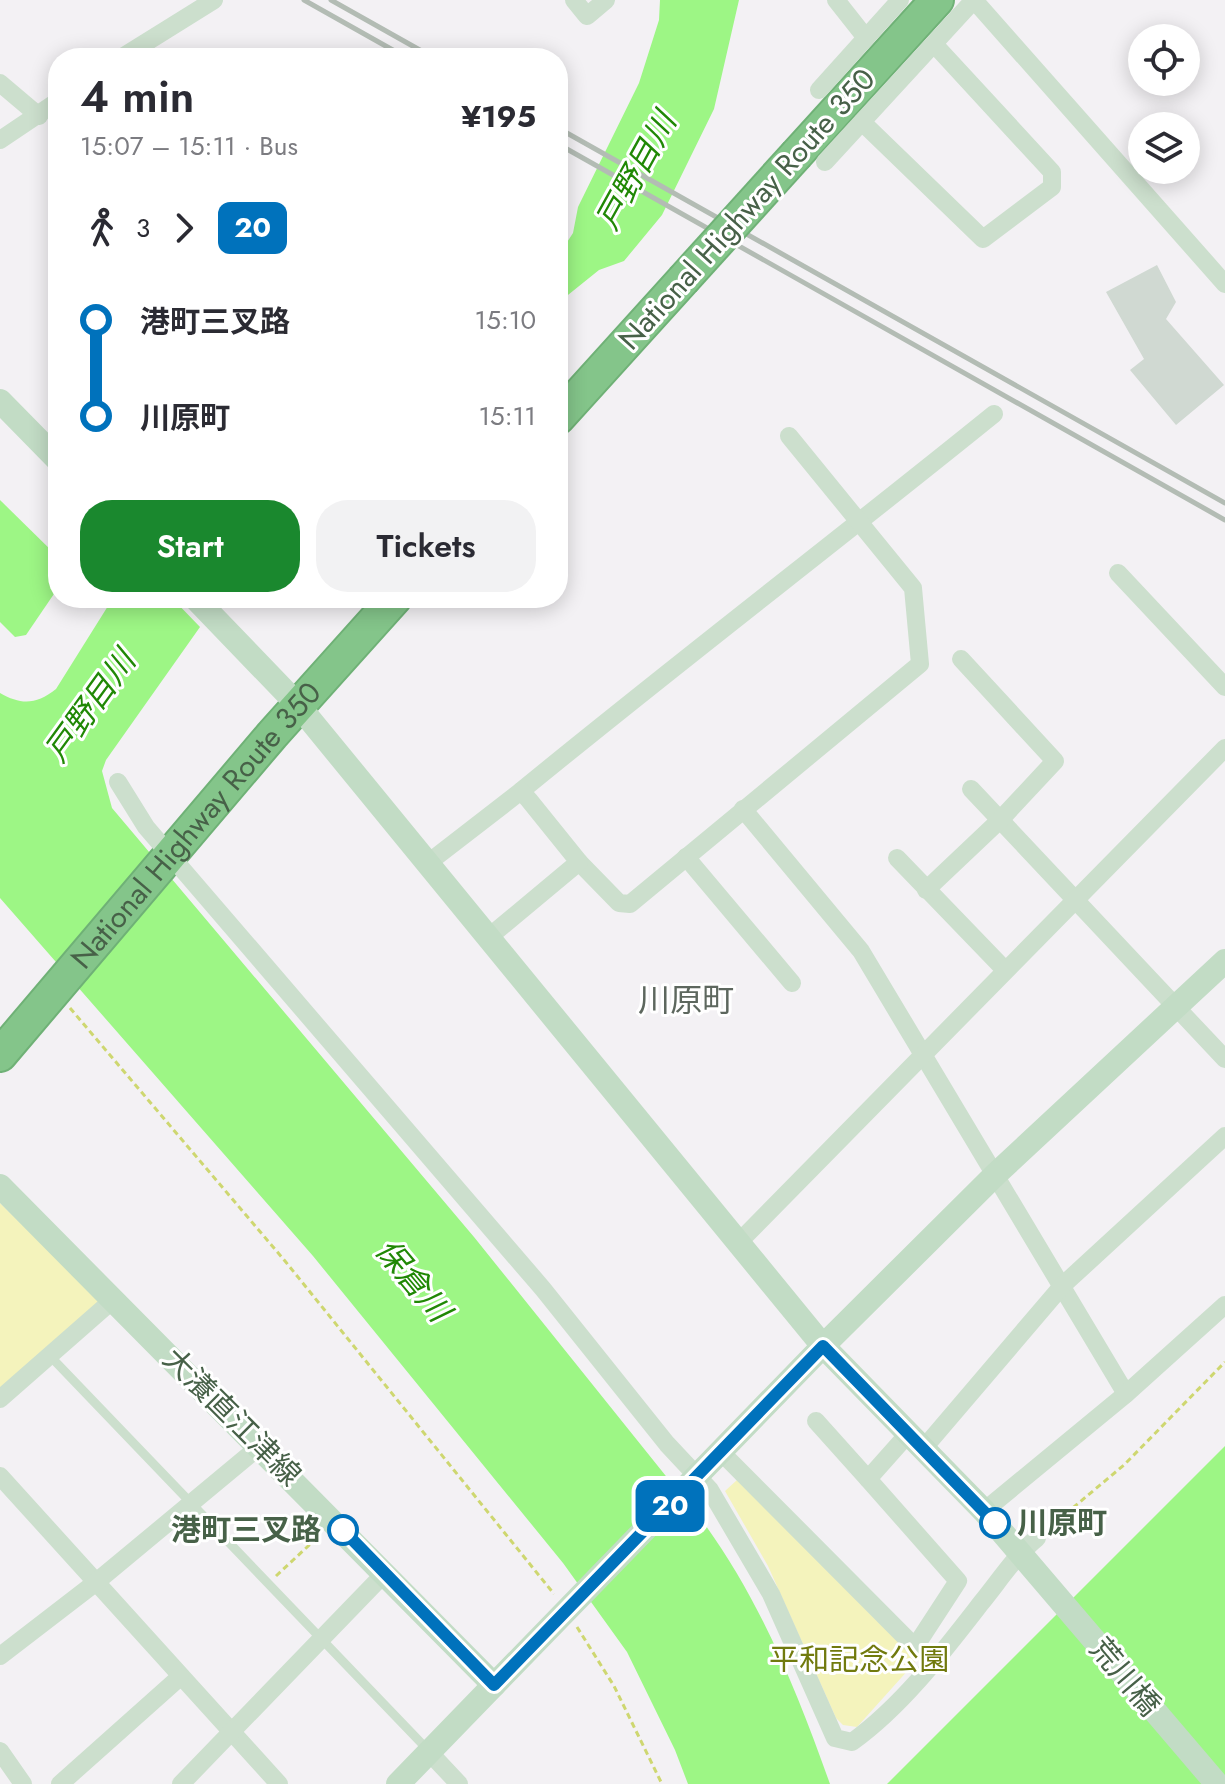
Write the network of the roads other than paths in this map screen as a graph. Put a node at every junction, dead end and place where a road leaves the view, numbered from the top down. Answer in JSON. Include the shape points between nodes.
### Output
{"nodes":[{"id":1,"x":214,"y":0,"type":"edge"},
{"id":2,"x":574,"y":0,"type":"edge"},
{"id":3,"x":606,"y":0,"type":"edge"},
{"id":4,"x":836,"y":0,"type":"edge"},
{"id":5,"x":974,"y":1,"type":"edge"},
{"id":6,"x":922,"y":16,"type":"edge"},
{"id":7,"x":866,"y":38,"type":"junction"},
{"id":8,"x":137,"y":48,"type":"edge"},
{"id":9,"x":0,"y":83,"type":"edge"},
{"id":10,"x":819,"y":90,"type":"dead end"},
{"id":11,"x":48,"y":109,"type":"edge"},
{"id":12,"x":39,"y":116,"type":"junction"},
{"id":13,"x":862,"y":122,"type":"junction"},
{"id":14,"x":0,"y":140,"type":"edge"},
{"id":15,"x":825,"y":162,"type":"dead end"},
{"id":16,"x":1225,"y":284,"type":"edge"},
{"id":17,"x":0,"y":401,"type":"edge"},
{"id":18,"x":568,"y":407,"type":"edge"},
{"id":19,"x":994,"y":414,"type":"dead end"},
{"id":20,"x":789,"y":436,"type":"dead end"},
{"id":21,"x":48,"y":450,"type":"edge"},
{"id":22,"x":860,"y":522,"type":"junction"},
{"id":23,"x":1118,"y":573,"type":"dead end"},
{"id":24,"x":205,"y":608,"type":"edge"},
{"id":25,"x":386,"y":608,"type":"edge"},
{"id":26,"x":961,"y":659,"type":"dead end"},
{"id":27,"x":1225,"y":687,"type":"edge"},
{"id":28,"x":298,"y":705,"type":"junction"},
{"id":29,"x":1225,"y":748,"type":"edge"},
{"id":30,"x":118,"y":782,"type":"dead end"},
{"id":31,"x":971,"y":789,"type":"dead end"},
{"id":32,"x":521,"y":791,"type":"junction"},
{"id":33,"x":743,"y":809,"type":"junction"},
{"id":34,"x":1001,"y":819,"type":"junction"},
{"id":35,"x":686,"y":857,"type":"junction"},
{"id":36,"x":897,"y":858,"type":"dead end"},
{"id":37,"x":167,"y":859,"type":"junction"},
{"id":38,"x":579,"y":862,"type":"junction"},
{"id":39,"x":428,"y":863,"type":"junction"},
{"id":40,"x":926,"y":890,"type":"junction"},
{"id":41,"x":1075,"y":900,"type":"junction"},
{"id":42,"x":489,"y":937,"type":"junction"},
{"id":43,"x":1225,"y":961,"type":"edge"},
{"id":44,"x":1005,"y":970,"type":"junction"},
{"id":45,"x":792,"y":983,"type":"dead end"},
{"id":46,"x":1175,"y":1007,"type":"junction"},
{"id":47,"x":923,"y":1052,"type":"junction"},
{"id":48,"x":0,"y":1055,"type":"edge"},
{"id":49,"x":1225,"y":1059,"type":"edge"},
{"id":50,"x":1225,"y":1136,"type":"edge"},
{"id":51,"x":996,"y":1174,"type":"junction"},
{"id":52,"x":0,"y":1186,"type":"edge"},
{"id":53,"x":737,"y":1244,"type":"junction"},
{"id":54,"x":1062,"y":1286,"type":"junction"},
{"id":55,"x":114,"y":1299,"type":"junction"},
{"id":56,"x":1225,"y":1305,"type":"edge"},
{"id":57,"x":823,"y":1346,"type":"junction"},
{"id":58,"x":50,"y":1356,"type":"junction"},
{"id":59,"x":1126,"y":1394,"type":"junction"},
{"id":60,"x":0,"y":1399,"type":"edge"},
{"id":61,"x":816,"y":1421,"type":"dead end"},
{"id":62,"x":915,"y":1442,"type":"junction"},
{"id":63,"x":260,"y":1446,"type":"junction"},
{"id":64,"x":722,"y":1453,"type":"junction"},
{"id":65,"x":0,"y":1476,"type":"edge"},
{"id":66,"x":868,"y":1479,"type":"junction"},
{"id":67,"x":692,"y":1483,"type":"junction"},
{"id":68,"x":191,"y":1503,"type":"junction"},
{"id":69,"x":984,"y":1511,"type":"junction"},
{"id":70,"x":1031,"y":1553,"type":"junction"},
{"id":71,"x":385,"y":1573,"type":"junction"},
{"id":72,"x":95,"y":1583,"type":"junction"},
{"id":73,"x":322,"y":1640,"type":"junction"},
{"id":74,"x":0,"y":1656,"type":"edge"},
{"id":75,"x":180,"y":1677,"type":"junction"},
{"id":76,"x":494,"y":1685,"type":"junction"},
{"id":77,"x":231,"y":1734,"type":"junction"},
{"id":78,"x":0,"y":1751,"type":"edge"},
{"id":79,"x":429,"y":1752,"type":"junction"},
{"id":80,"x":23,"y":1784,"type":"edge"},
{"id":81,"x":60,"y":1784,"type":"edge"},
{"id":82,"x":181,"y":1784,"type":"edge"},
{"id":83,"x":279,"y":1784,"type":"edge"},
{"id":84,"x":398,"y":1784,"type":"edge"},
{"id":85,"x":459,"y":1784,"type":"edge"},
{"id":86,"x":1217,"y":1784,"type":"edge"}],
"edges":[{"from":1,"to":8,"type":"street"},
{"from":2,"to":3,"type":"street","via":[[587,16]]},
{"from":4,"to":7,"type":"street"},
{"from":5,"to":6,"type":"street"},
{"from":5,"to":16,"type":"street"},
{"from":6,"to":7,"type":"street"},
{"from":6,"to":13,"type":"street"},
{"from":6,"to":13,"type":"street","via":[[1052,172],[1052,187],[983,239]]},
{"from":6,"to":18,"type":"highway","name":"National Highway Route 350","bridge":true},
{"from":7,"to":10,"type":"street"},
{"from":9,"to":12,"type":"street"},
{"from":11,"to":12,"type":"street"},
{"from":12,"to":14,"type":"street"},
{"from":13,"to":15,"type":"street"},
{"from":17,"to":21,"type":"main road"},
{"from":19,"to":22,"type":"street"},
{"from":20,"to":22,"type":"street"},
{"from":22,"to":32,"type":"street","via":[[701,643]]},
{"from":22,"to":33,"type":"street","via":[[913,588],[920,664]]},
{"from":23,"to":27,"type":"street"},
{"from":24,"to":28,"type":"main road","name":"荒川橋"},
{"from":25,"to":28,"type":"highway","name":"National Highway Route 350"},
{"from":26,"to":34,"type":"street","via":[[1055,761]]},
{"from":28,"to":37,"type":"highway","name":"National Highway Route 350"},
{"from":28,"to":39,"type":"main road","name":"荒川橋"},
{"from":29,"to":41,"type":"street"},
{"from":30,"to":37,"type":"street"},
{"from":31,"to":34,"type":"street"},
{"from":32,"to":38,"type":"street"},
{"from":32,"to":39,"type":"street"},
{"from":33,"to":35,"type":"street"},
{"from":33,"to":47,"type":"street","via":[[861,951]]},
{"from":34,"to":40,"type":"street"},
{"from":34,"to":41,"type":"street"},
{"from":35,"to":38,"type":"street","via":[[630,904],[619,903]]},
{"from":35,"to":45,"type":"street"},
{"from":36,"to":40,"type":"street"},
{"from":37,"to":48,"type":"highway","name":"National Highway Route 350"},
{"from":37,"to":67,"type":"street","via":[[543,1289]]},
{"from":38,"to":42,"type":"street"},
{"from":39,"to":42,"type":"main road","name":"荒川橋"},
{"from":40,"to":44,"type":"street"},
{"from":41,"to":44,"type":"street"},
{"from":41,"to":46,"type":"street"},
{"from":42,"to":53,"type":"main road","name":"荒川橋"},
{"from":43,"to":46,"type":"main road"},
{"from":44,"to":47,"type":"street"},
{"from":46,"to":49,"type":"street"},
{"from":46,"to":51,"type":"main road"},
{"from":47,"to":51,"type":"street"},
{"from":47,"to":53,"type":"street"},
{"from":50,"to":54,"type":"street"},
{"from":51,"to":54,"type":"street"},
{"from":51,"to":57,"type":"main road"},
{"from":52,"to":55,"type":"main road","name":"大瀁直江津線"},
{"from":53,"to":57,"type":"main road","name":"荒川橋"},
{"from":54,"to":59,"type":"street"},
{"from":54,"to":62,"type":"street"},
{"from":55,"to":58,"type":"street"},
{"from":55,"to":63,"type":"main road","name":"大瀁直江津線"},
{"from":56,"to":59,"type":"street"},
{"from":57,"to":62,"type":"main road","name":"荒川橋"},
{"from":57,"to":64,"type":"main road"},
{"from":58,"to":60,"type":"street"},
{"from":58,"to":68,"type":"lane"},
{"from":59,"to":69,"type":"street"},
{"from":61,"to":66,"type":"street"},
{"from":62,"to":66,"type":"street"},
{"from":62,"to":69,"type":"main road","name":"荒川橋"},
{"from":63,"to":68,"type":"street"},
{"from":63,"to":71,"type":"main road","name":"大瀁直江津線"},
{"from":64,"to":66,"type":"street","via":[[915,1647],[958,1581]]},
{"from":64,"to":67,"type":"main road"},
{"from":65,"to":72,"type":"street"},
{"from":67,"to":70,"type":"street","via":[[710,1490],[750,1554],[789,1630],[829,1728],[843,1743],[871,1729]]},
{"from":67,"to":76,"type":"main road"},
{"from":68,"to":72,"type":"street"},
{"from":68,"to":73,"type":"lane"},
{"from":69,"to":70,"type":"main road","name":"荒川橋"},
{"from":70,"to":86,"type":"main road","name":"荒川橋"},
{"from":71,"to":73,"type":"street"},
{"from":71,"to":76,"type":"main road","name":"大瀁直江津線"},
{"from":72,"to":74,"type":"street"},
{"from":72,"to":75,"type":"street"},
{"from":73,"to":77,"type":"street"},
{"from":73,"to":79,"type":"lane"},
{"from":75,"to":77,"type":"street"},
{"from":75,"to":81,"type":"street"},
{"from":76,"to":79,"type":"main road"},
{"from":77,"to":82,"type":"street"},
{"from":77,"to":83,"type":"street"},
{"from":78,"to":80,"type":"street"},
{"from":79,"to":84,"type":"main road"},
{"from":79,"to":85,"type":"street"}]}
